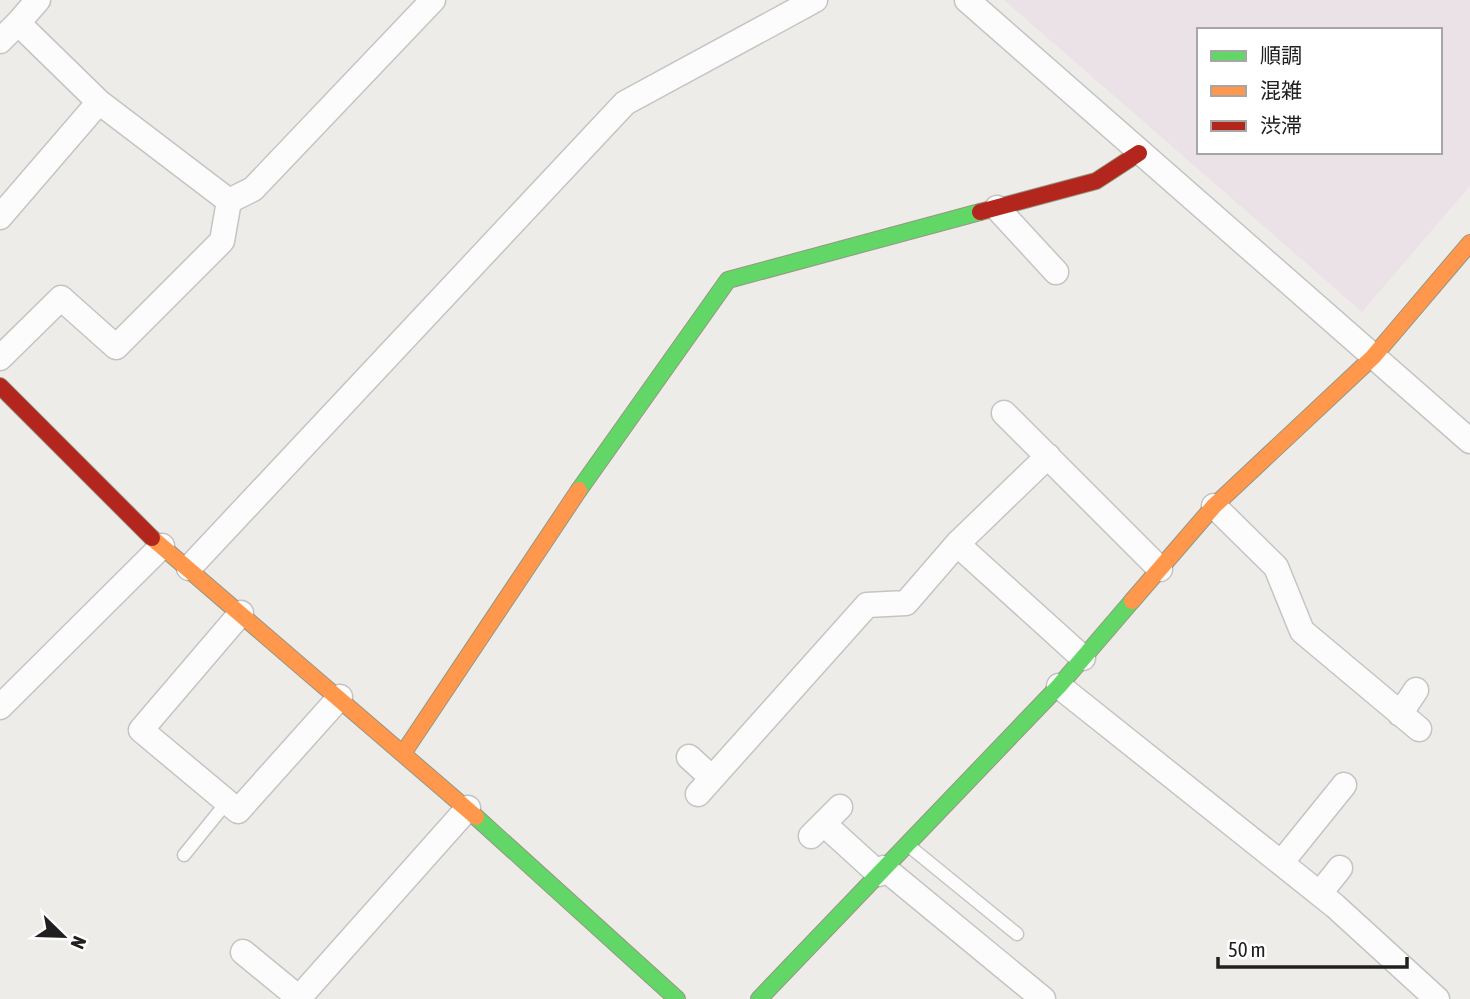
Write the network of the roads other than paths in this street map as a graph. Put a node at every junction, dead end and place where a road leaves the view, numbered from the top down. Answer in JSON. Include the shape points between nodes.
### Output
{"nodes":[{"id":1,"x":38,"y":0,"type":"edge"},
{"id":2,"x":433,"y":0,"type":"edge"},
{"id":3,"x":815,"y":0,"type":"edge"},
{"id":4,"x":967,"y":0,"type":"edge"},
{"id":5,"x":18,"y":23,"type":"junction"},
{"id":6,"x":0,"y":41,"type":"edge"},
{"id":7,"x":99,"y":102,"type":"junction"},
{"id":8,"x":1139,"y":153,"type":"junction"},
{"id":9,"x":229,"y":201,"type":"junction"},
{"id":10,"x":997,"y":208,"type":"junction"},
{"id":11,"x":0,"y":217,"type":"edge"},
{"id":12,"x":1470,"y":243,"type":"edge"},
{"id":13,"x":1056,"y":272,"type":"dead end"},
{"id":14,"x":1373,"y":357,"type":"junction"},
{"id":15,"x":0,"y":358,"type":"edge"},
{"id":16,"x":0,"y":386,"type":"edge"},
{"id":17,"x":1004,"y":412,"type":"dead end"},
{"id":18,"x":1470,"y":441,"type":"edge"},
{"id":19,"x":1048,"y":456,"type":"junction"},
{"id":20,"x":1214,"y":506,"type":"junction"},
{"id":21,"x":957,"y":544,"type":"junction"},
{"id":22,"x":162,"y":546,"type":"junction"},
{"id":23,"x":189,"y":568,"type":"junction"},
{"id":24,"x":1160,"y":569,"type":"junction"},
{"id":25,"x":242,"y":613,"type":"junction"},
{"id":26,"x":1083,"y":658,"type":"junction"},
{"id":27,"x":1059,"y":686,"type":"junction"},
{"id":28,"x":1416,"y":690,"type":"dead end"},
{"id":29,"x":340,"y":697,"type":"junction"},
{"id":30,"x":0,"y":707,"type":"edge"},
{"id":31,"x":404,"y":752,"type":"junction"},
{"id":32,"x":690,"y":757,"type":"dead end"},
{"id":33,"x":1343,"y":786,"type":"dead end"},
{"id":34,"x":227,"y":802,"type":"junction"},
{"id":35,"x":468,"y":808,"type":"junction"},
{"id":36,"x":825,"y":822,"type":"dead end"},
{"id":37,"x":907,"y":845,"type":"junction"},
{"id":38,"x":184,"y":855,"type":"dead end"},
{"id":39,"x":1282,"y":863,"type":"junction"},
{"id":40,"x":1340,"y":868,"type":"dead end"},
{"id":41,"x":881,"y":871,"type":"junction"},
{"id":42,"x":1320,"y":893,"type":"junction"},
{"id":43,"x":1017,"y":934,"type":"dead end"},
{"id":44,"x":243,"y":952,"type":"dead end"},
{"id":45,"x":299,"y":999,"type":"edge"},
{"id":46,"x":677,"y":999,"type":"edge"},
{"id":47,"x":759,"y":999,"type":"edge"},
{"id":48,"x":1043,"y":999,"type":"edge"},
{"id":49,"x":1437,"y":999,"type":"edge"}],
"edges":[{"from":1,"to":5,"type":"street"},
{"from":2,"to":9,"type":"street","via":[[253,190]]},
{"from":3,"to":23,"type":"street","via":[[625,103]]},
{"from":4,"to":8,"type":"street"},
{"from":5,"to":6,"type":"street"},
{"from":5,"to":7,"type":"street"},
{"from":7,"to":9,"type":"street"},
{"from":7,"to":11,"type":"street"},
{"from":8,"to":10,"type":"street","via":[[1096,181]]},
{"from":8,"to":14,"type":"street"},
{"from":9,"to":15,"type":"street","via":[[222,241],[116,347],[61,298]]},
{"from":10,"to":13,"type":"street"},
{"from":10,"to":31,"type":"street","via":[[728,280],[612,440]]},
{"from":12,"to":14,"type":"street"},
{"from":14,"to":18,"type":"street"},
{"from":14,"to":20,"type":"street"},
{"from":16,"to":22,"type":"street"},
{"from":17,"to":19,"type":"street"},
{"from":19,"to":21,"type":"street"},
{"from":19,"to":24,"type":"street"},
{"from":20,"to":24,"type":"street"},
{"from":20,"to":28,"type":"street","via":[[1276,567],[1302,631],[1410,722]]},
{"from":21,"to":26,"type":"street"},
{"from":21,"to":32,"type":"street","via":[[906,603],[867,606],[705,786]]},
{"from":22,"to":23,"type":"street"},
{"from":22,"to":30,"type":"street"},
{"from":23,"to":25,"type":"street"},
{"from":24,"to":26,"type":"street"},
{"from":25,"to":29,"type":"street"},
{"from":25,"to":34,"type":"street","via":[[141,730]]},
{"from":26,"to":27,"type":"street"},
{"from":27,"to":37,"type":"street"},
{"from":27,"to":39,"type":"street"},
{"from":29,"to":31,"type":"street"},
{"from":29,"to":34,"type":"street","via":[[239,811]]},
{"from":31,"to":35,"type":"street"},
{"from":33,"to":39,"type":"street"},
{"from":34,"to":38,"type":"lane"},
{"from":35,"to":45,"type":"street"},
{"from":35,"to":46,"type":"street"},
{"from":36,"to":41,"type":"street"},
{"from":37,"to":41,"type":"street"},
{"from":37,"to":43,"type":"lane"},
{"from":39,"to":42,"type":"street"},
{"from":40,"to":42,"type":"street"},
{"from":41,"to":47,"type":"street"},
{"from":41,"to":48,"type":"street"},
{"from":42,"to":49,"type":"street"},
{"from":44,"to":45,"type":"street"}]}
